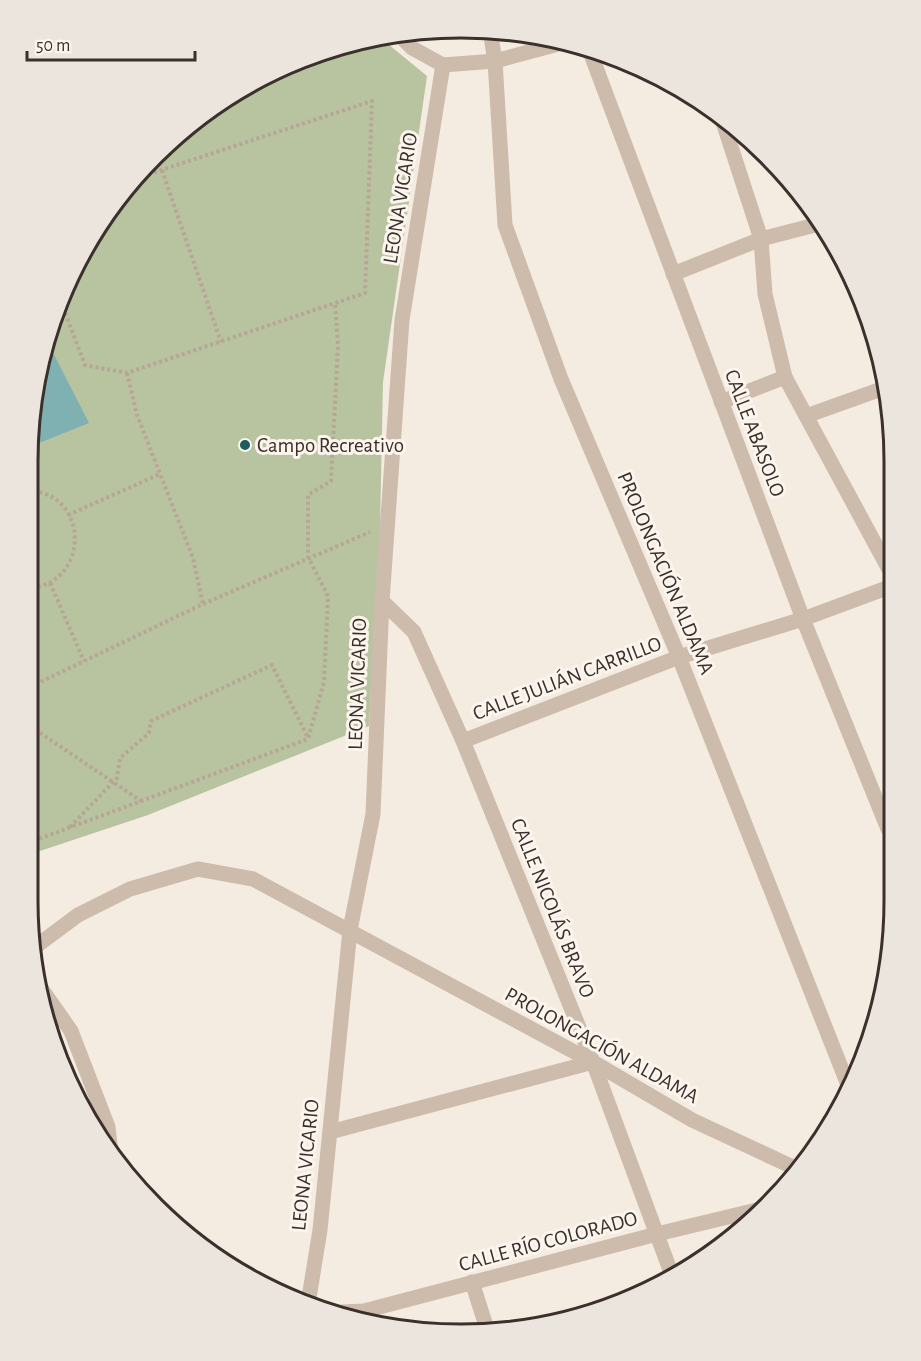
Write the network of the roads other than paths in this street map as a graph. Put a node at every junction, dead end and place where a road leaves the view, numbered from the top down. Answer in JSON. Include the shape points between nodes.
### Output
{"nodes":[{"id":1,"x":491,"y":38,"type":"edge"},
{"id":2,"x":405,"y":41,"type":"edge"},
{"id":3,"x":547,"y":47,"type":"edge"},
{"id":4,"x":593,"y":59,"type":"edge"},
{"id":5,"x":495,"y":61,"type":"junction"},
{"id":6,"x":443,"y":65,"type":"junction"},
{"id":7,"x":726,"y":132,"type":"edge"},
{"id":8,"x":812,"y":225,"type":"edge"},
{"id":9,"x":760,"y":236,"type":"junction"},
{"id":10,"x":673,"y":274,"type":"junction"},
{"id":11,"x":784,"y":376,"type":"junction"},
{"id":12,"x":877,"y":390,"type":"edge"},
{"id":13,"x":721,"y":402,"type":"junction"},
{"id":14,"x":806,"y":416,"type":"junction"},
{"id":15,"x":884,"y":560,"type":"edge"},
{"id":16,"x":884,"y":589,"type":"edge"},
{"id":17,"x":382,"y":602,"type":"junction"},
{"id":18,"x":803,"y":619,"type":"junction"},
{"id":19,"x":679,"y":657,"type":"junction"},
{"id":20,"x":463,"y":741,"type":"junction"},
{"id":21,"x":884,"y":819,"type":"edge"},
{"id":22,"x":350,"y":930,"type":"junction"},
{"id":23,"x":40,"y":944,"type":"edge"},
{"id":24,"x":50,"y":1001,"type":"edge"},
{"id":25,"x":593,"y":1062,"type":"junction"},
{"id":26,"x":845,"y":1077,"type":"edge"},
{"id":27,"x":330,"y":1132,"type":"junction"},
{"id":28,"x":109,"y":1136,"type":"edge"},
{"id":29,"x":790,"y":1166,"type":"edge"},
{"id":30,"x":746,"y":1213,"type":"edge"},
{"id":31,"x":657,"y":1234,"type":"junction"},
{"id":32,"x":669,"y":1268,"type":"edge"},
{"id":33,"x":472,"y":1282,"type":"junction"},
{"id":34,"x":309,"y":1295,"type":"edge"},
{"id":35,"x":369,"y":1313,"type":"edge"},
{"id":36,"x":485,"y":1323,"type":"edge"}],
"edges":[{"from":1,"to":5,"type":"street","name":"PROLONGACIÓN ALDAMA"},
{"from":2,"to":6,"type":"street"},
{"from":3,"to":5,"type":"street"},
{"from":4,"to":10,"type":"street","name":"CALLE ABASOLO"},
{"from":5,"to":6,"type":"street"},
{"from":5,"to":19,"type":"street","name":"PROLONGACIÓN ALDAMA","via":[[505,225],[561,379]]},
{"from":6,"to":17,"type":"street","name":"LEONA VICARIO","via":[[402,320]]},
{"from":7,"to":9,"type":"street"},
{"from":8,"to":9,"type":"street"},
{"from":9,"to":10,"type":"street"},
{"from":9,"to":11,"type":"street","via":[[765,294]]},
{"from":10,"to":13,"type":"street","name":"CALLE ABASOLO"},
{"from":11,"to":13,"type":"street"},
{"from":11,"to":14,"type":"street"},
{"from":12,"to":14,"type":"street"},
{"from":13,"to":18,"type":"street","name":"CALLE ABASOLO"},
{"from":14,"to":15,"type":"street"},
{"from":16,"to":18,"type":"street","name":"CALLE JULIÁN CARRILLO"},
{"from":17,"to":20,"type":"street","name":"CALLE NICOLÁS BRAVO","via":[[414,632]]},
{"from":17,"to":22,"type":"street","name":"LEONA VICARIO","via":[[373,814]]},
{"from":18,"to":19,"type":"street","name":"CALLE JULIÁN CARRILLO"},
{"from":18,"to":21,"type":"street","name":"CALLE ABASOLO"},
{"from":19,"to":20,"type":"street","name":"CALLE JULIÁN CARRILLO"},
{"from":19,"to":26,"type":"street","name":"PROLONGACIÓN ALDAMA"},
{"from":20,"to":25,"type":"street","name":"CALLE NICOLÁS BRAVO"},
{"from":22,"to":23,"type":"street","name":"PROLONGACIÓN ALDAMA","via":[[253,879],[198,869],[129,889],[78,915]]},
{"from":22,"to":25,"type":"street","name":"PROLONGACIÓN ALDAMA"},
{"from":22,"to":27,"type":"street","name":"LEONA VICARIO"},
{"from":24,"to":28,"type":"street","via":[[71,1031]]},
{"from":25,"to":27,"type":"street"},
{"from":25,"to":29,"type":"street","name":"PROLONGACIÓN ALDAMA","via":[[692,1120]]},
{"from":25,"to":31,"type":"street","name":"CALLE NICOLÁS BRAVO"},
{"from":27,"to":34,"type":"street","name":"LEONA VICARIO"},
{"from":30,"to":31,"type":"street","name":"CALLE RÍO COLORADO"},
{"from":31,"to":32,"type":"street","name":"CALLE NICOLÁS BRAVO"},
{"from":31,"to":33,"type":"street","name":"CALLE RÍO COLORADO"},
{"from":33,"to":35,"type":"street","name":"CALLE RÍO COLORADO"},
{"from":33,"to":36,"type":"street"}]}
